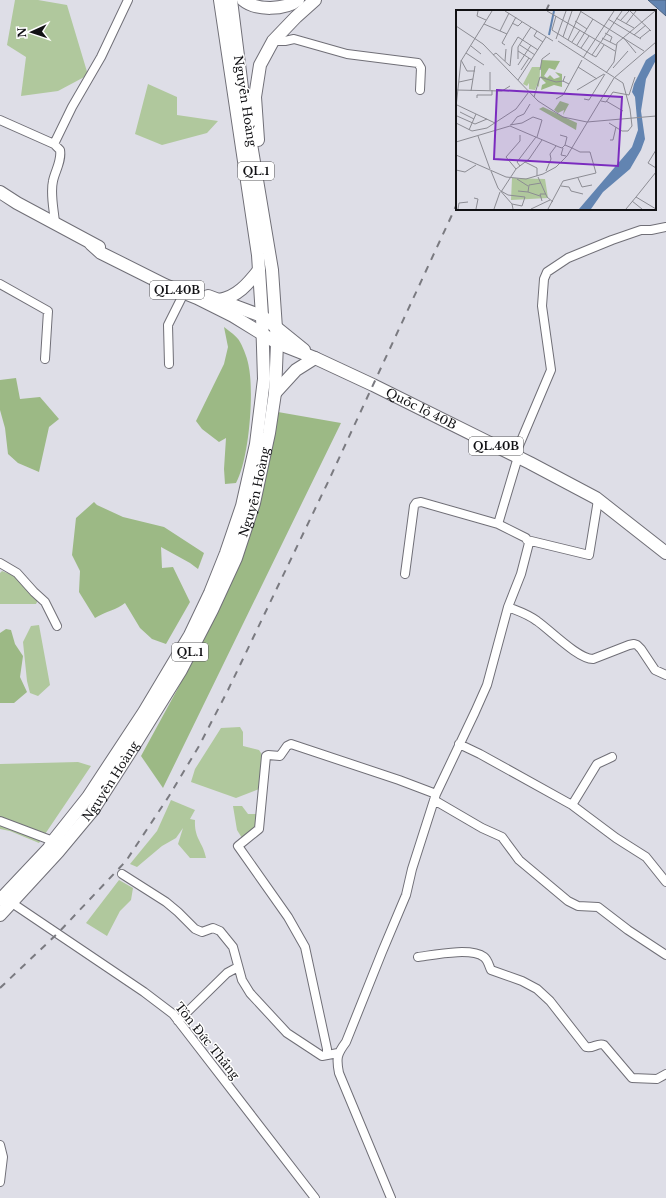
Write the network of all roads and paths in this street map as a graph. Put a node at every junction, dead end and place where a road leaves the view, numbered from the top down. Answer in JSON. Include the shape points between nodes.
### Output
{"nodes":[{"id":1,"x":128,"y":0,"type":"edge"},
{"id":2,"x":220,"y":0,"type":"edge"},
{"id":3,"x":231,"y":0,"type":"edge"},
{"id":4,"x":243,"y":0,"type":"edge"},
{"id":5,"x":298,"y":0,"type":"edge"},
{"id":6,"x":315,"y":0,"type":"edge"},
{"id":7,"x":274,"y":41,"type":"junction"},
{"id":8,"x":420,"y":90,"type":"dead end"},
{"id":9,"x":0,"y":120,"type":"edge"},
{"id":10,"x":54,"y":144,"type":"junction"},
{"id":11,"x":0,"y":192,"type":"edge"},
{"id":12,"x":264,"y":221,"type":"junction"},
{"id":13,"x":54,"y":223,"type":"junction"},
{"id":14,"x":666,"y":227,"type":"edge"},
{"id":15,"x":91,"y":244,"type":"junction"},
{"id":16,"x":259,"y":270,"type":"junction"},
{"id":17,"x":0,"y":284,"type":"edge"},
{"id":18,"x":184,"y":293,"type":"junction"},
{"id":19,"x":219,"y":300,"type":"junction"},
{"id":20,"x":262,"y":316,"type":"junction"},
{"id":21,"x":276,"y":328,"type":"junction"},
{"id":22,"x":263,"y":336,"type":"junction"},
{"id":23,"x":276,"y":343,"type":"junction"},
{"id":24,"x":315,"y":358,"type":"junction"},
{"id":25,"x":45,"y":359,"type":"dead end"},
{"id":26,"x":169,"y":364,"type":"dead end"},
{"id":27,"x":275,"y":393,"type":"junction"},
{"id":28,"x":516,"y":456,"type":"junction"},
{"id":29,"x":598,"y":500,"type":"junction"},
{"id":30,"x":498,"y":524,"type":"junction"},
{"id":31,"x":527,"y":540,"type":"junction"},
{"id":32,"x":666,"y":553,"type":"edge"},
{"id":33,"x":0,"y":563,"type":"edge"},
{"id":34,"x":405,"y":574,"type":"dead end"},
{"id":35,"x":508,"y":607,"type":"junction"},
{"id":36,"x":57,"y":626,"type":"dead end"},
{"id":37,"x":666,"y":675,"type":"edge"},
{"id":38,"x":459,"y":744,"type":"junction"},
{"id":39,"x":612,"y":757,"type":"dead end"},
{"id":40,"x":435,"y":797,"type":"junction"},
{"id":41,"x":572,"y":805,"type":"junction"},
{"id":42,"x":0,"y":821,"type":"edge"},
{"id":43,"x":53,"y":840,"type":"junction"},
{"id":44,"x":122,"y":874,"type":"dead end"},
{"id":45,"x":666,"y":882,"type":"edge"},
{"id":46,"x":0,"y":900,"type":"edge"},
{"id":47,"x":12,"y":902,"type":"junction"},
{"id":48,"x":0,"y":915,"type":"edge"},
{"id":49,"x":666,"y":955,"type":"edge"},
{"id":50,"x":418,"y":957,"type":"dead end"},
{"id":51,"x":238,"y":967,"type":"junction"},
{"id":52,"x":178,"y":1021,"type":"junction"},
{"id":53,"x":338,"y":1053,"type":"junction"},
{"id":54,"x":326,"y":1055,"type":"junction"},
{"id":55,"x":666,"y":1074,"type":"edge"},
{"id":56,"x":0,"y":1145,"type":"edge"},
{"id":57,"x":0,"y":1182,"type":"edge"},
{"id":58,"x":315,"y":1198,"type":"edge"},
{"id":59,"x":391,"y":1198,"type":"edge"}],
"edges":[{"from":1,"to":10,"type":"street","via":[[101,57]]},
{"from":2,"to":16,"type":"highway","name":"Nguyễn Hoàng","number":"QL.1"},
{"from":3,"to":12,"type":"highway","name":"Nguyễn Hoàng","number":"QL.1","via":[[243,96]]},
{"from":4,"to":5,"type":"highway","via":[[263,8],[278,8]]},
{"from":6,"to":7,"type":"highway"},
{"from":7,"to":8,"type":"street","via":[[294,39],[347,54],[418,63],[421,68]]},
{"from":7,"to":12,"type":"highway","via":[[260,65],[255,97]]},
{"from":9,"to":10,"type":"street"},
{"from":10,"to":13,"type":"street","via":[[60,150],[60,154],[52,188]]},
{"from":11,"to":13,"type":"highway","name":"Quốc lộ 40B","number":"QL.40B"},
{"from":12,"to":21,"type":"highway","name":"Nguyễn Hoàng","number":"QL.1","via":[[272,270]]},
{"from":13,"to":15,"type":"highway","name":"Quốc lộ 40B","number":"QL.40B"},
{"from":14,"to":28,"type":"street","via":[[641,230],[612,240],[568,258],[547,272],[542,306],[551,370]]},
{"from":15,"to":18,"type":"highway","name":"Quốc lộ 40B","number":"QL.40B","via":[[101,253]]},
{"from":15,"to":19,"type":"highway","name":"Quốc lộ 40B","number":"QL.40B"},
{"from":16,"to":19,"type":"highway","via":[[251,281],[233,296]]},
{"from":16,"to":20,"type":"highway","name":"Nguyễn Hoàng","number":"QL.1"},
{"from":17,"to":25,"type":"street","via":[[48,310]]},
{"from":18,"to":22,"type":"highway","name":"Quốc lộ 40B","number":"QL.40B","via":[[233,316]]},
{"from":18,"to":26,"type":"street","via":[[168,325]]},
{"from":19,"to":20,"type":"highway","name":"Quốc lộ 40B","number":"QL.40B"},
{"from":20,"to":21,"type":"highway","name":"Quốc lộ 40B","number":"QL.40B"},
{"from":20,"to":22,"type":"highway","name":"Nguyễn Hoàng","number":"QL.1"},
{"from":21,"to":23,"type":"highway","name":"Nguyễn Hoàng","number":"QL.1"},
{"from":21,"to":24,"type":"highway","name":"Quốc lộ 40B","number":"QL.40B"},
{"from":22,"to":23,"type":"highway","name":"Quốc lộ 40B"},
{"from":22,"to":43,"type":"highway","name":"Nguyễn Hoàng","number":"QL.1","via":[[264,379],[256,444],[242,506],[210,593],[190,635],[144,712],[88,797]]},
{"from":23,"to":24,"type":"highway","name":"Quốc lộ 40B","number":"QL.40B"},
{"from":23,"to":27,"type":"highway","name":"Nguyễn Hoàng","number":"QL.1"},
{"from":24,"to":27,"type":"highway","via":[[296,370]]},
{"from":24,"to":28,"type":"highway","name":"Quốc lộ 40B","number":"QL.40B"},
{"from":27,"to":47,"type":"highway","name":"Nguyễn Hoàng","number":"QL.1","via":[[254,503],[236,558],[212,610],[180,670],[93,810]]},
{"from":28,"to":29,"type":"highway","name":"Quốc lộ 40B","number":"QL.40B"},
{"from":28,"to":30,"type":"street"},
{"from":29,"to":31,"type":"street","via":[[589,555]]},
{"from":29,"to":32,"type":"highway","name":"Quốc lộ 40B","number":"QL.40B"},
{"from":30,"to":31,"type":"street","via":[[515,531]]},
{"from":30,"to":34,"type":"street","via":[[421,502],[416,503]]},
{"from":31,"to":35,"type":"street","via":[[529,543],[521,574]]},
{"from":33,"to":36,"type":"street","via":[[20,576],[46,602]]},
{"from":35,"to":37,"type":"street","via":[[523,612],[535,620],[584,658],[594,660],[634,644],[641,649],[655,670]]},
{"from":35,"to":38,"type":"street","via":[[487,685]]},
{"from":38,"to":40,"type":"street"},
{"from":38,"to":41,"type":"street"},
{"from":39,"to":41,"type":"street","via":[[597,764]]},
{"from":40,"to":49,"type":"street","via":[[482,828],[502,837],[519,860],[568,901],[578,906],[598,907]]},
{"from":40,"to":53,"type":"street","via":[[406,895],[346,1042]]},
{"from":40,"to":54,"type":"street","via":[[406,783],[291,744],[280,756],[266,756],[259,829],[238,846],[288,917],[305,947],[327,1049]]},
{"from":41,"to":45,"type":"street","via":[[646,857]]},
{"from":42,"to":43,"type":"street"},
{"from":43,"to":46,"type":"highway","name":"Nguyễn Hoàng","number":"QL.1","via":[[49,848]]},
{"from":44,"to":51,"type":"street","via":[[166,902],[195,929],[202,932],[213,928],[220,931],[233,947]]},
{"from":47,"to":48,"type":"highway","name":"Nguyễn Hoàng","number":"QL.1"},
{"from":47,"to":52,"type":"street","name":"Tôn Đức Thắng","via":[[144,992],[173,1014]]},
{"from":50,"to":55,"type":"street","via":[[458,952],[481,955],[487,960],[491,970],[536,989],[550,1001],[586,1047],[604,1045],[632,1078],[656,1079]]},
{"from":51,"to":52,"type":"street","via":[[227,973]]},
{"from":51,"to":54,"type":"street","via":[[245,987],[287,1032],[322,1056]]},
{"from":52,"to":58,"type":"street","name":"Tôn Đức Thắng"},
{"from":53,"to":54,"type":"street"},
{"from":53,"to":59,"type":"street","via":[[339,1073]]},
{"from":56,"to":57,"type":"street","via":[[3,1157]]}]}
